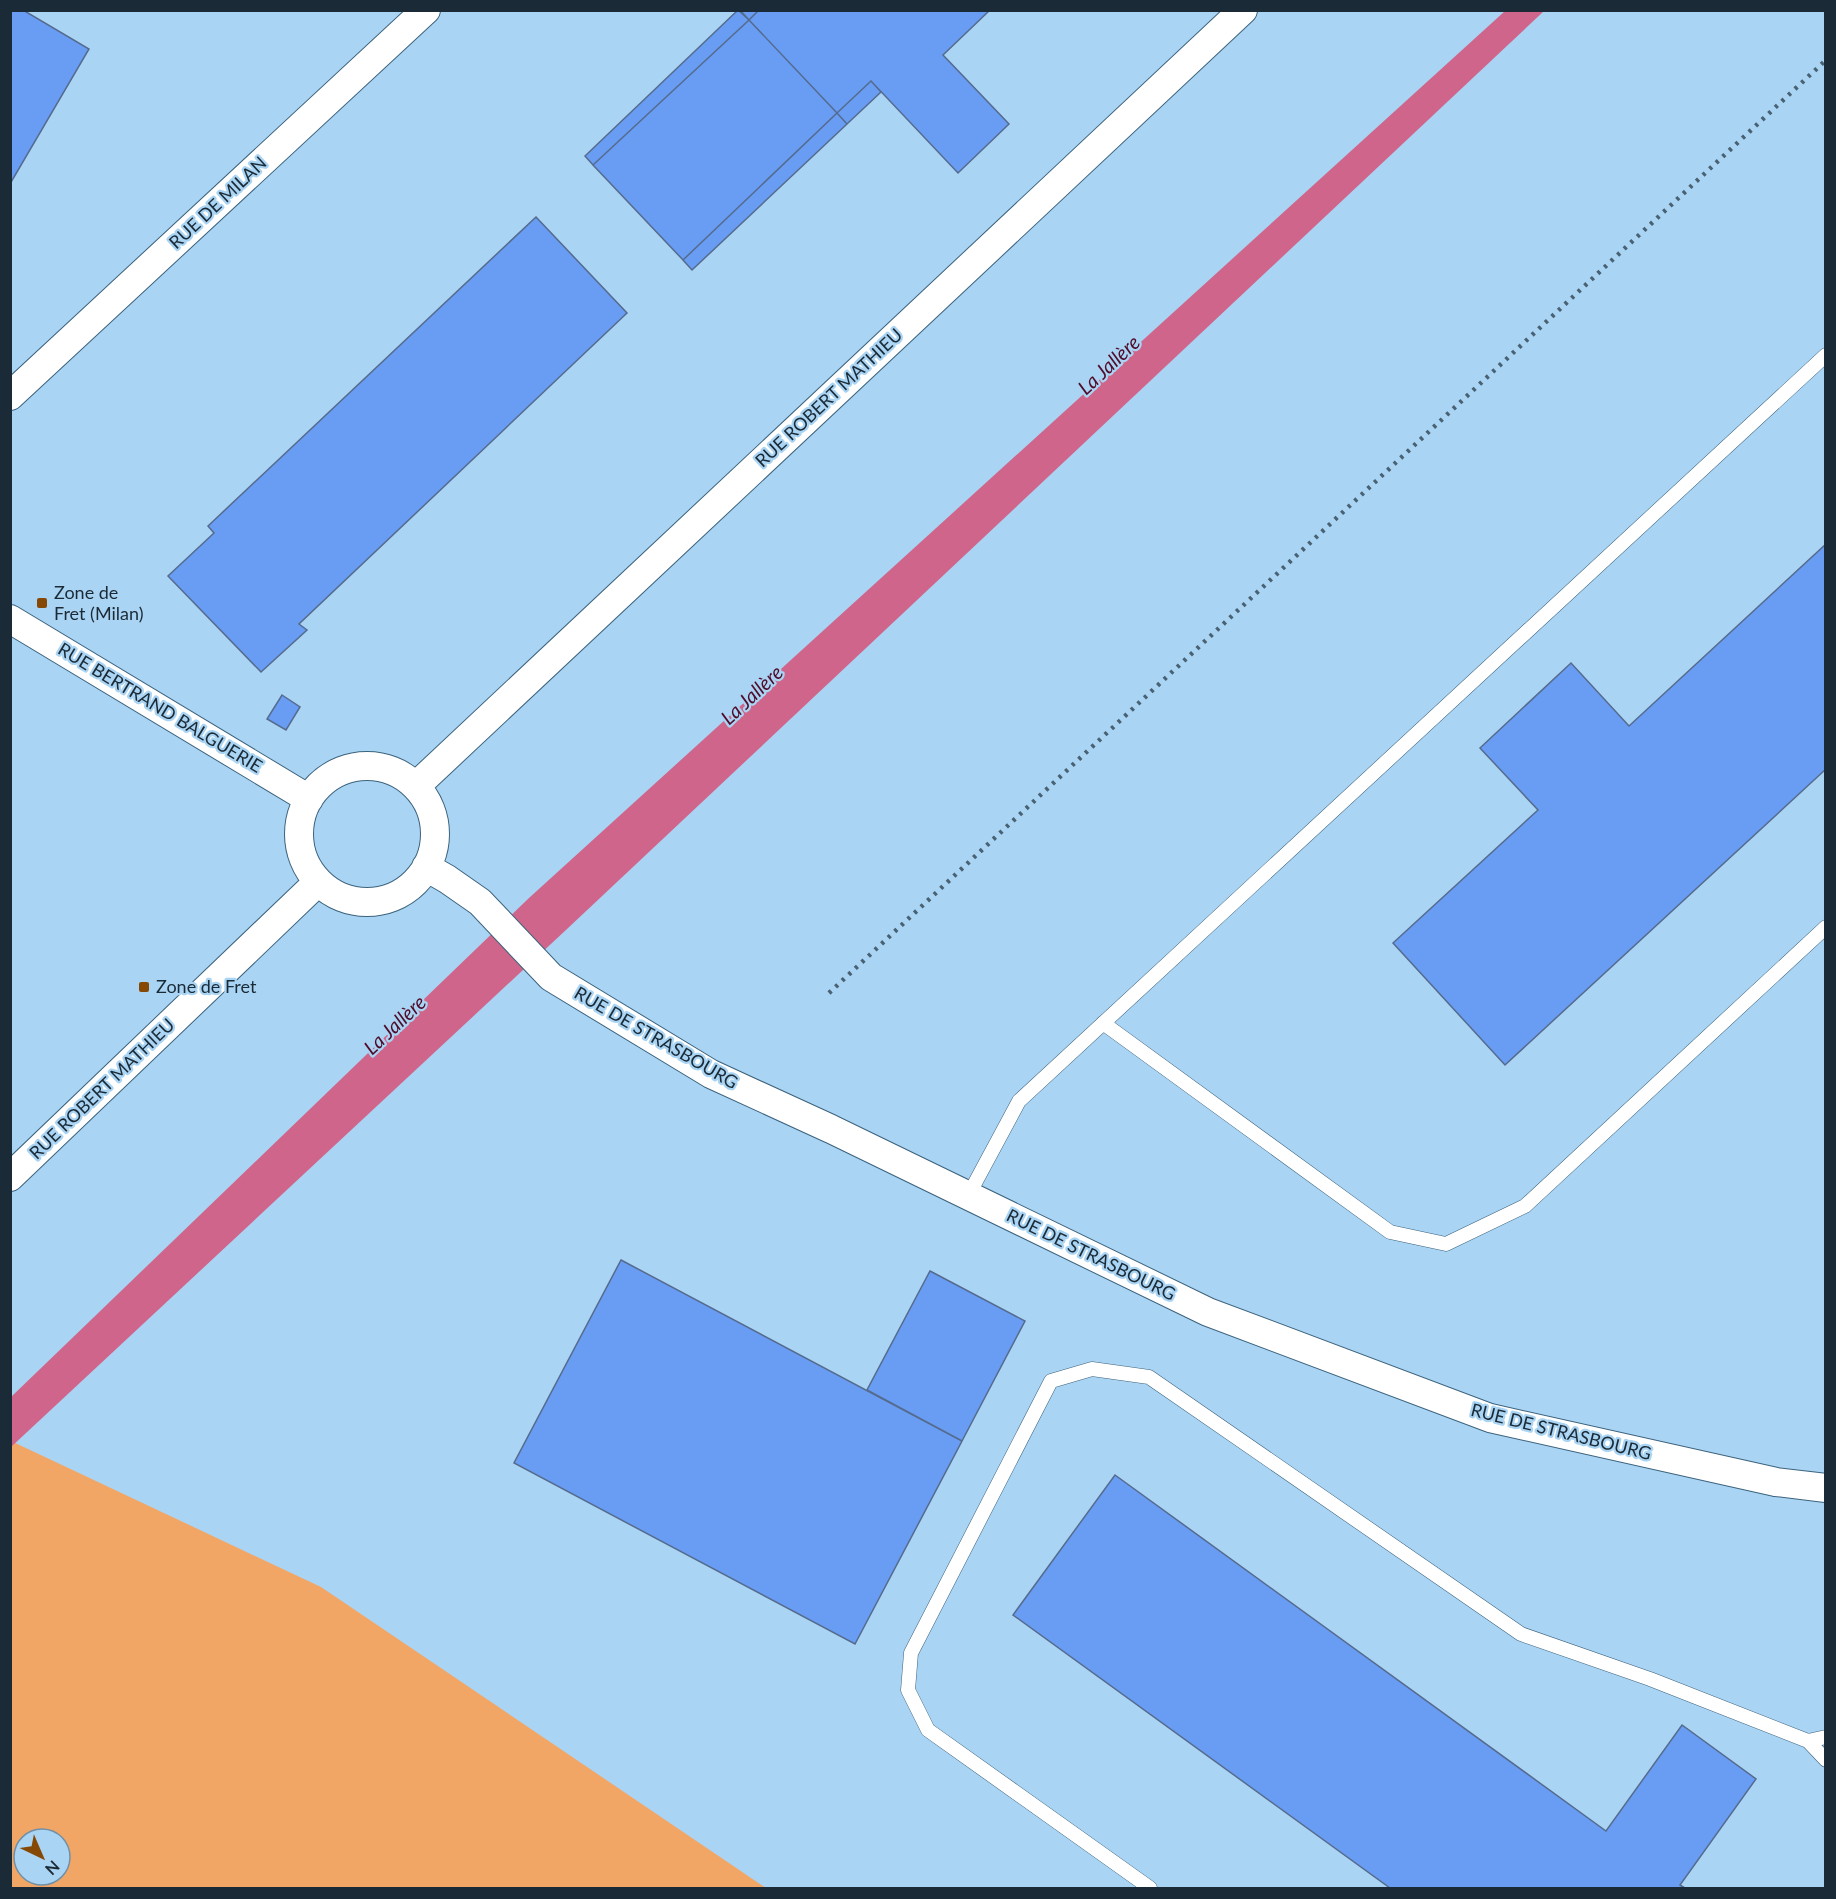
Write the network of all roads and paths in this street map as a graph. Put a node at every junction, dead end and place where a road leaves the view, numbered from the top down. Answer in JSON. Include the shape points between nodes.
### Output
{"nodes":[{"id":1,"x":426,"y":10,"type":"edge"},
{"id":2,"x":1243,"y":10,"type":"edge"},
{"id":3,"x":1826,"y":355,"type":"edge"},
{"id":4,"x":10,"y":396,"type":"edge"},
{"id":5,"x":10,"y":619,"type":"edge"},
{"id":6,"x":416,"y":786,"type":"junction"},
{"id":7,"x":309,"y":799,"type":"junction"},
{"id":8,"x":426,"y":867,"type":"junction"},
{"id":9,"x":318,"y":882,"type":"junction"},
{"id":10,"x":1826,"y":927,"type":"edge"},
{"id":11,"x":1103,"y":1023,"type":"junction"},
{"id":12,"x":12,"y":1173,"type":"edge"},
{"id":13,"x":968,"y":1196,"type":"junction"},
{"id":14,"x":1826,"y":1488,"type":"edge"},
{"id":15,"x":1826,"y":1737,"type":"edge"},
{"id":16,"x":1808,"y":1741,"type":"junction"},
{"id":17,"x":1826,"y":1760,"type":"edge"},
{"id":18,"x":1150,"y":1888,"type":"edge"}],
"edges":[{"from":1,"to":4,"type":"street","name":"RUE DE MILAN"},
{"from":2,"to":6,"type":"street","name":"RUE ROBERT MATHIEU"},
{"from":3,"to":11,"type":"lane"},
{"from":5,"to":7,"type":"street","name":"RUE BERTRAND BALGUERIE"},
{"from":6,"to":7,"type":"street","via":[[390,770],[359,765],[322,783]]},
{"from":6,"to":8,"type":"street","via":[[429,804],[435,825],[434,847]]},
{"from":7,"to":9,"type":"street","via":[[300,819],[299,842],[305,863]]},
{"from":8,"to":9,"type":"street","via":[[413,884],[376,901],[355,901]]},
{"from":8,"to":13,"type":"street","name":"RUE DE STRASBOURG","via":[[480,902],[551,977],[711,1074]]},
{"from":9,"to":12,"type":"street","name":"RUE ROBERT MATHIEU"},
{"from":10,"to":11,"type":"lane","via":[[1525,1206],[1446,1244],[1390,1232]]},
{"from":11,"to":13,"type":"lane","via":[[1019,1101]]},
{"from":13,"to":14,"type":"street","name":"RUE DE STRASBOURG","via":[[1208,1312],[1490,1418],[1776,1482]]},
{"from":15,"to":16,"type":"lane"},
{"from":16,"to":17,"type":"lane"},
{"from":16,"to":18,"type":"lane","via":[[1521,1634],[1149,1377],[1092,1369],[1051,1381],[911,1653],[908,1690],[928,1731]]}]}
